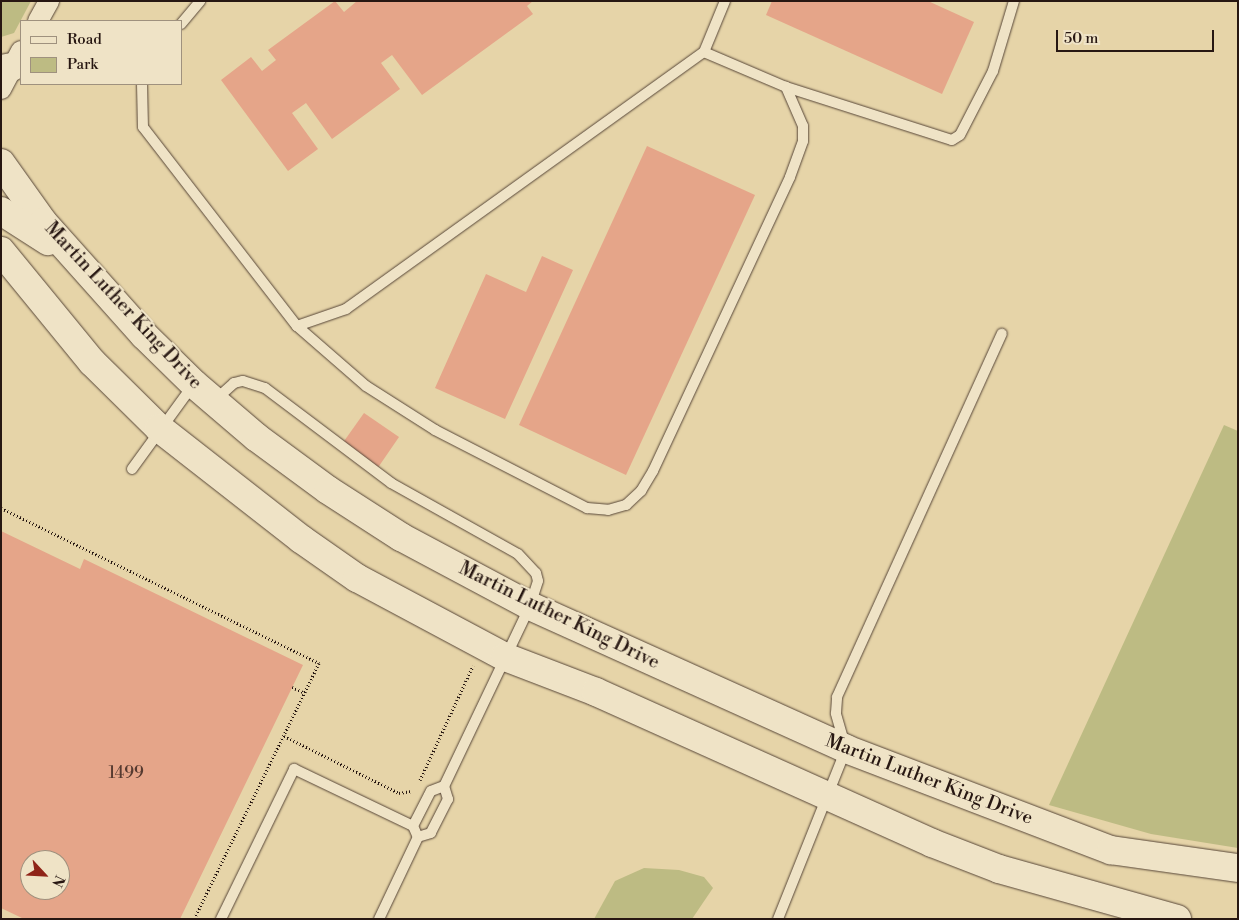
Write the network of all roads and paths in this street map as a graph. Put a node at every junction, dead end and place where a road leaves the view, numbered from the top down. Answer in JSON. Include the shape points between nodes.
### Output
{"nodes":[{"id":1,"x":48,"y":1,"type":"edge"},
{"id":2,"x":200,"y":1,"type":"edge"},
{"id":3,"x":724,"y":1,"type":"edge"},
{"id":4,"x":1014,"y":1,"type":"edge"},
{"id":5,"x":38,"y":20,"type":"edge"},
{"id":6,"x":182,"y":23,"type":"edge"},
{"id":7,"x":704,"y":52,"type":"junction"},
{"id":8,"x":142,"y":85,"type":"edge"},
{"id":9,"x":786,"y":88,"type":"junction"},
{"id":10,"x":1,"y":163,"type":"edge"},
{"id":11,"x":1,"y":211,"type":"edge"},
{"id":12,"x":3,"y":256,"type":"edge"},
{"id":13,"x":88,"y":274,"type":"junction"},
{"id":14,"x":297,"y":326,"type":"junction"},
{"id":15,"x":1002,"y":334,"type":"dead end"},
{"id":16,"x":204,"y":393,"type":"junction"},
{"id":17,"x":159,"y":428,"type":"junction"},
{"id":18,"x":132,"y":469,"type":"dead end"},
{"id":19,"x":1,"y":508,"type":"edge"},
{"id":20,"x":530,"y":606,"type":"junction"},
{"id":21,"x":505,"y":657,"type":"junction"},
{"id":22,"x":470,"y":662,"type":"dead end"},
{"id":23,"x":292,"y":687,"type":"dead end"},
{"id":24,"x":305,"y":693,"type":"junction"},
{"id":25,"x":284,"y":736,"type":"junction"},
{"id":26,"x":846,"y":749,"type":"junction"},
{"id":27,"x":444,"y":786,"type":"junction"},
{"id":28,"x":827,"y":796,"type":"junction"},
{"id":29,"x":414,"y":826,"type":"junction"},
{"id":30,"x":418,"y":837,"type":"junction"},
{"id":31,"x":1238,"y":868,"type":"edge"},
{"id":32,"x":194,"y":919,"type":"edge"},
{"id":33,"x":221,"y":919,"type":"edge"},
{"id":34,"x":379,"y":919,"type":"edge"},
{"id":35,"x":778,"y":919,"type":"edge"},
{"id":36,"x":1177,"y":919,"type":"edge"}],
"edges":[{"from":1,"to":5,"type":"street"},
{"from":2,"to":6,"type":"lane"},
{"from":3,"to":7,"type":"lane"},
{"from":4,"to":9,"type":"lane","via":[[993,72],[960,135],[952,140]]},
{"from":7,"to":9,"type":"lane"},
{"from":7,"to":14,"type":"lane","via":[[346,309]]},
{"from":8,"to":14,"type":"lane","via":[[143,127]]},
{"from":9,"to":14,"type":"lane","via":[[802,126],[799,156],[653,471],[641,492],[626,505],[608,510],[587,508],[434,430],[366,386]]},
{"from":10,"to":13,"type":"main road","name":"Martin Luther King Drive","via":[[43,222]]},
{"from":11,"to":13,"type":"main road","via":[[29,226]]},
{"from":12,"to":17,"type":"main road","via":[[92,362]]},
{"from":13,"to":16,"type":"main road","name":"Martin Luther King Drive"},
{"from":15,"to":26,"type":"lane","via":[[837,697],[836,713]]},
{"from":16,"to":17,"type":"lane"},
{"from":16,"to":20,"type":"main road","name":"Martin Luther King Drive","via":[[256,437],[328,490],[401,536]]},
{"from":16,"to":20,"type":"lane","via":[[243,381],[265,388],[391,483],[528,562],[538,581]]},
{"from":17,"to":18,"type":"lane"},
{"from":17,"to":21,"type":"main road","via":[[301,539],[357,578]]},
{"from":19,"to":24,"type":"path","via":[[319,663]]},
{"from":20,"to":21,"type":"lane"},
{"from":20,"to":26,"type":"main road","name":"Martin Luther King Drive"},
{"from":21,"to":27,"type":"lane"},
{"from":21,"to":28,"type":"main road","via":[[596,692]]},
{"from":22,"to":25,"type":"path","via":[[473,672],[417,786],[410,793],[399,793]]},
{"from":23,"to":24,"type":"path"},
{"from":24,"to":25,"type":"path"},
{"from":25,"to":32,"type":"path"},
{"from":26,"to":28,"type":"lane"},
{"from":26,"to":31,"type":"main road","name":"Martin Luther King Drive","via":[[1111,850]]},
{"from":27,"to":29,"type":"lane","via":[[431,791]]},
{"from":27,"to":30,"type":"lane","via":[[448,799],[431,833]]},
{"from":28,"to":35,"type":"lane"},
{"from":28,"to":36,"type":"main road","via":[[999,869]]},
{"from":29,"to":30,"type":"lane"},
{"from":29,"to":33,"type":"lane","via":[[294,769]]},
{"from":30,"to":34,"type":"lane"}]}
